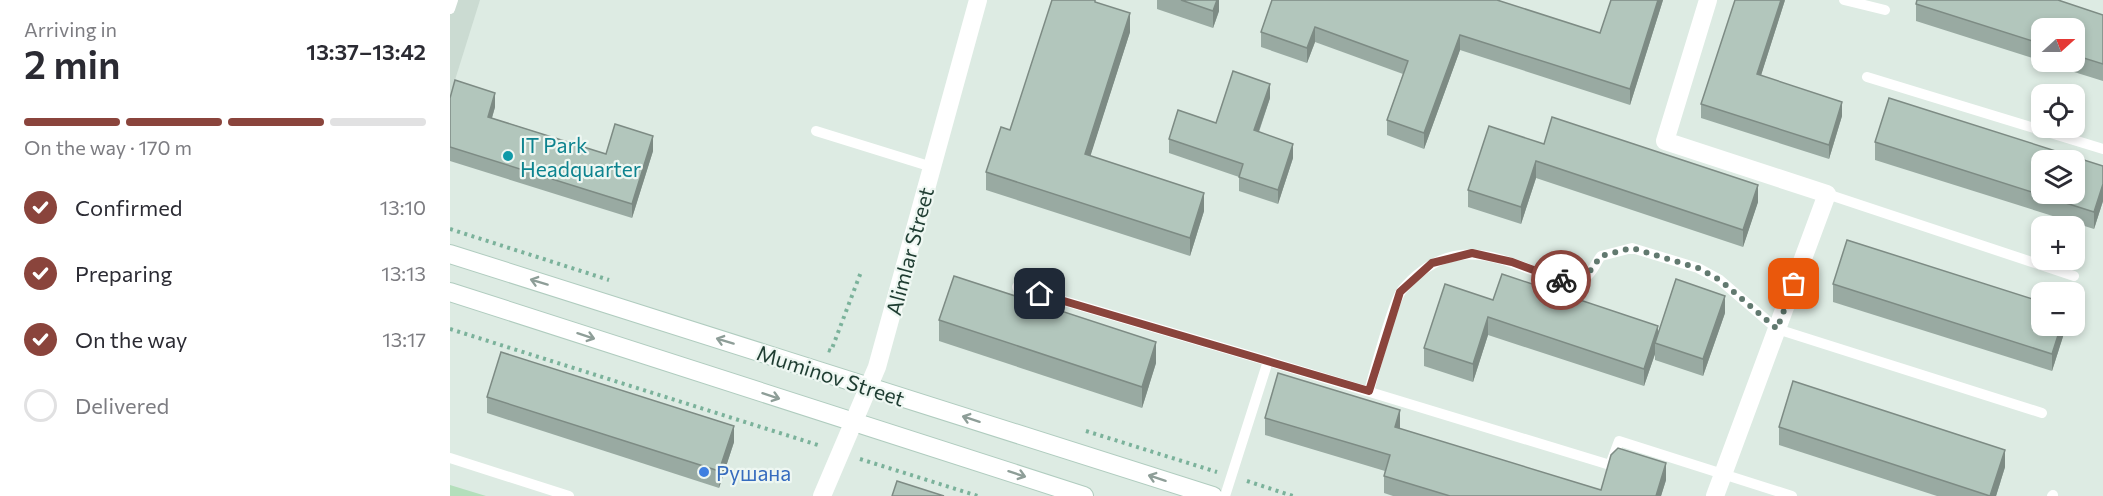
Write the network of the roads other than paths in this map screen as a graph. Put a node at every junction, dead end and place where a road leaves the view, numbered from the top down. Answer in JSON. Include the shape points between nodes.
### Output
{"nodes":[{"id":1,"x":453,"y":0,"type":"edge"},
{"id":2,"x":978,"y":0,"type":"edge"},
{"id":3,"x":1708,"y":0,"type":"edge"},
{"id":4,"x":1844,"y":0,"type":"edge"},
{"id":5,"x":450,"y":9,"type":"edge"},
{"id":6,"x":1885,"y":10,"type":"dead end"},
{"id":7,"x":1867,"y":77,"type":"dead end"},
{"id":8,"x":816,"y":131,"type":"dead end"},
{"id":9,"x":2103,"y":149,"type":"edge"},
{"id":10,"x":932,"y":167,"type":"junction"},
{"id":11,"x":1827,"y":194,"type":"junction"},
{"id":12,"x":450,"y":254,"type":"edge"},
{"id":13,"x":2074,"y":276,"type":"dead end"},
{"id":14,"x":1017,"y":287,"type":"dead end"},
{"id":15,"x":450,"y":292,"type":"edge"},
{"id":16,"x":1777,"y":329,"type":"junction"},
{"id":17,"x":1268,"y":361,"type":"junction"},
{"id":18,"x":870,"y":387,"type":"junction"},
{"id":19,"x":1369,"y":391,"type":"junction"},
{"id":20,"x":2042,"y":413,"type":"dead end"},
{"id":21,"x":854,"y":423,"type":"junction"},
{"id":22,"x":450,"y":458,"type":"edge"},
{"id":23,"x":1722,"y":475,"type":"junction"},
{"id":24,"x":569,"y":496,"type":"edge"},
{"id":25,"x":822,"y":496,"type":"edge"},
{"id":26,"x":1084,"y":496,"type":"edge"},
{"id":27,"x":1213,"y":496,"type":"edge"},
{"id":28,"x":1225,"y":496,"type":"edge"},
{"id":29,"x":1715,"y":496,"type":"edge"},
{"id":30,"x":1792,"y":496,"type":"edge"}],
"edges":[{"from":1,"to":5,"type":"lane"},
{"from":2,"to":10,"type":"main road","name":"Аlimlar Street"},
{"from":3,"to":11,"type":"main road","via":[[1665,141]]},
{"from":4,"to":6,"type":"lane"},
{"from":7,"to":9,"type":"lane"},
{"from":8,"to":10,"type":"lane"},
{"from":10,"to":18,"type":"main road","name":"Аlimlar Street"},
{"from":11,"to":13,"type":"lane"},
{"from":11,"to":16,"type":"main road"},
{"from":18,"to":12,"type":"main road","name":"Muminov Street","one_way":true},
{"from":14,"to":17,"type":"lane"},
{"from":15,"to":21,"type":"main road","name":"Muminov Street","one_way":true},
{"from":16,"to":19,"type":"lane","via":[[1720,280],[1698,268],[1632,248],[1601,256],[1587,275],[1564,282],[1512,262],[1472,253],[1432,263],[1400,292]]},
{"from":16,"to":20,"type":"lane"},
{"from":16,"to":23,"type":"main road"},
{"from":17,"to":19,"type":"lane"},
{"from":17,"to":28,"type":"lane"},
{"from":18,"to":21,"type":"main road","name":"Аlimlar Street"},
{"from":27,"to":18,"type":"main road","name":"Muminov Street","one_way":true},
{"from":19,"to":23,"type":"lane","via":[[1610,465],[1619,441]]},
{"from":21,"to":25,"type":"main road","name":"Аlimlar Street","via":[[838,452]]},
{"from":21,"to":26,"type":"main road","name":"Muminov Street","one_way":true},
{"from":22,"to":24,"type":"lane"},
{"from":23,"to":29,"type":"main road"},
{"from":23,"to":30,"type":"lane"}]}
